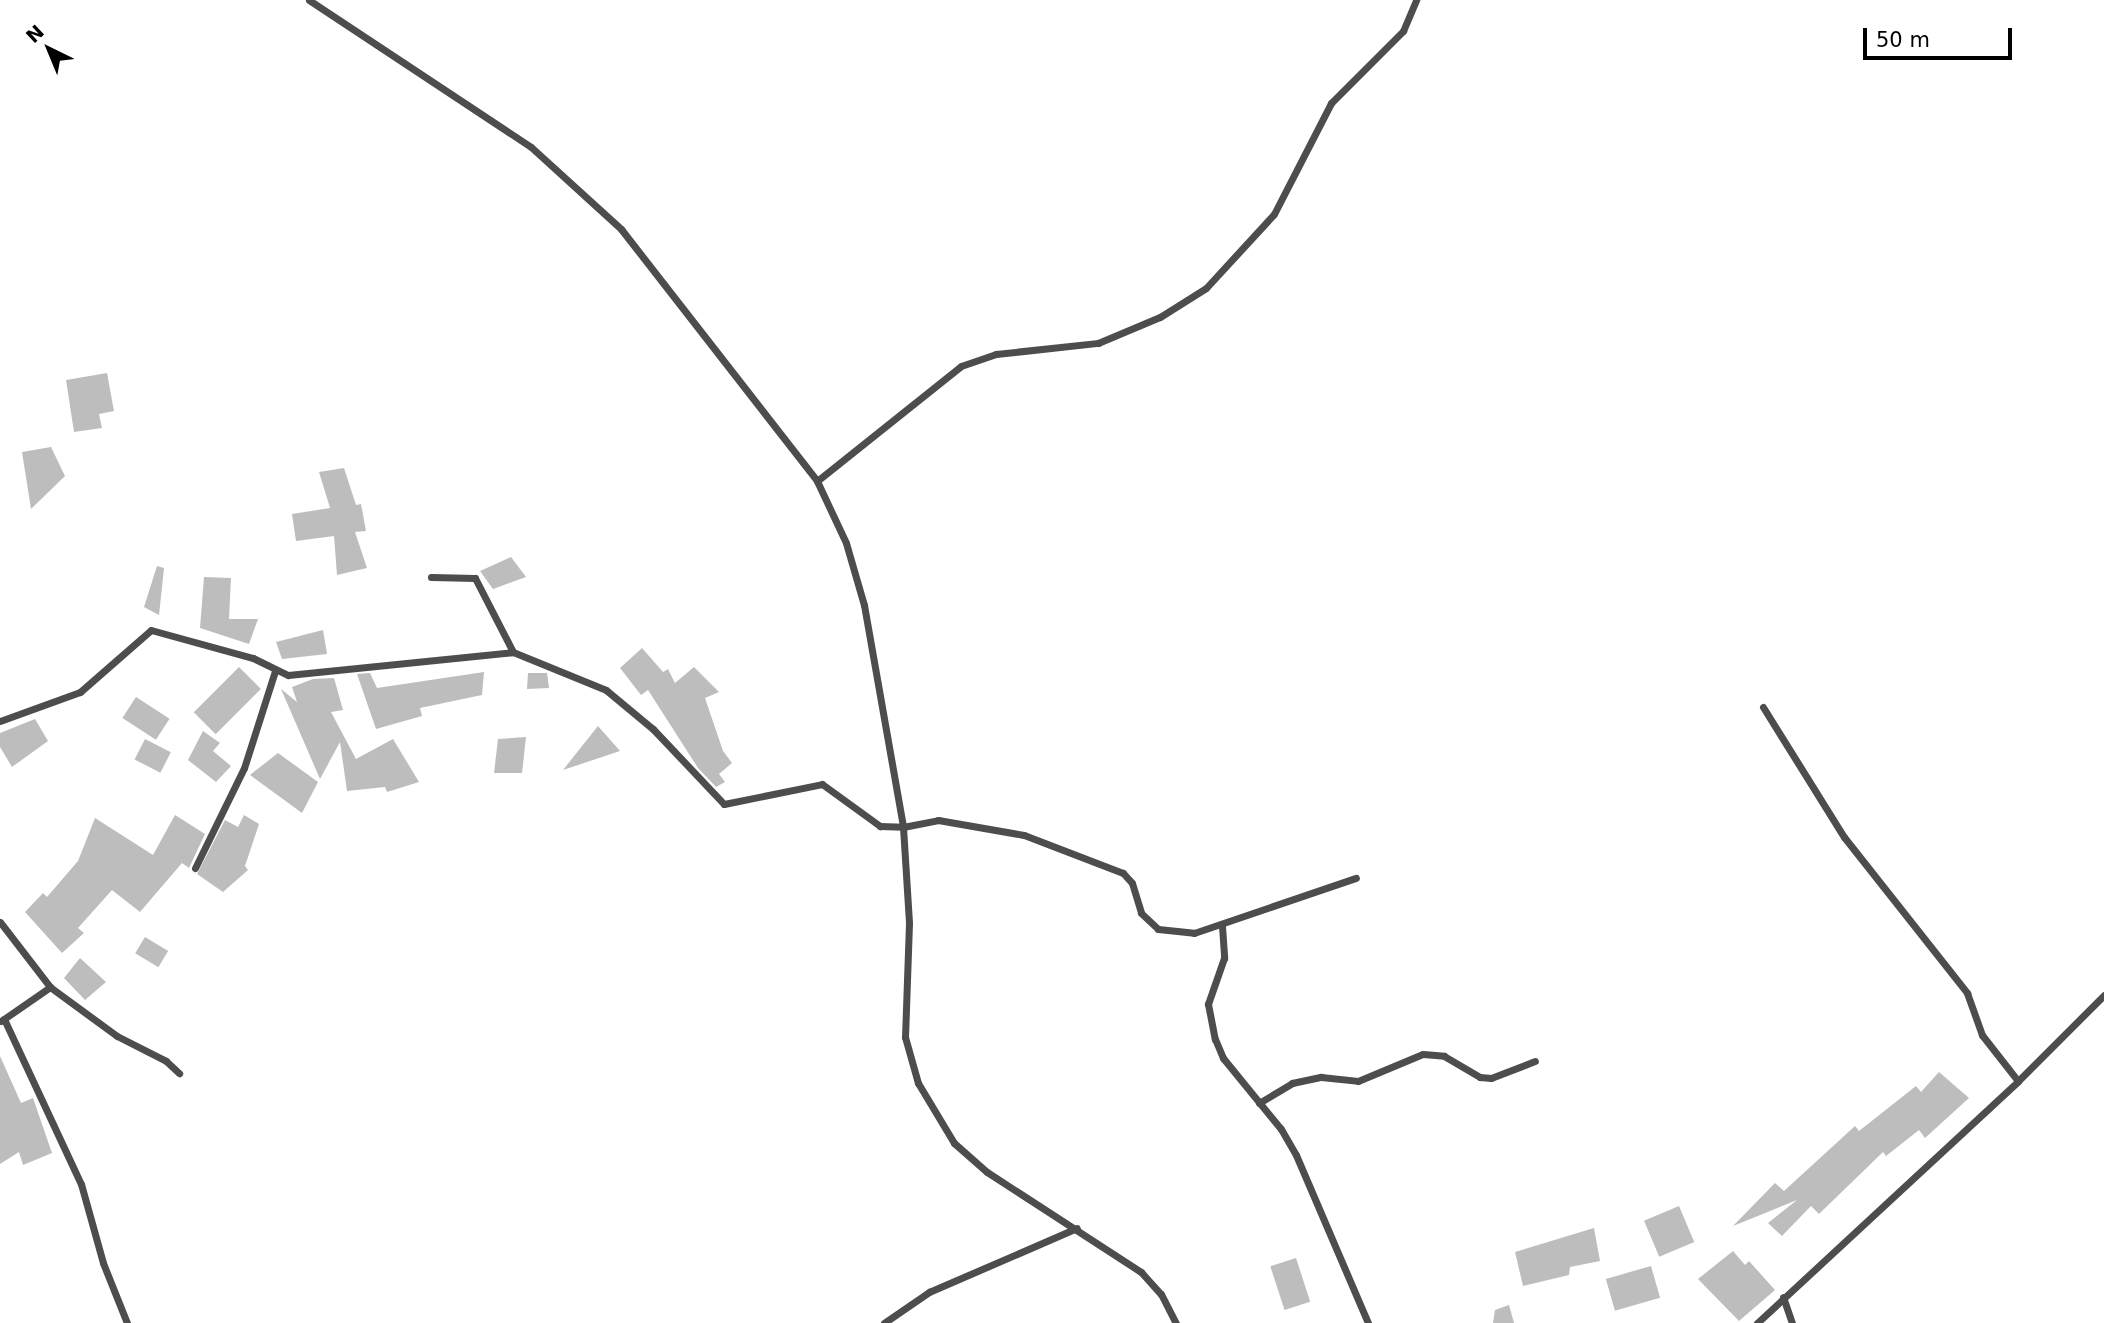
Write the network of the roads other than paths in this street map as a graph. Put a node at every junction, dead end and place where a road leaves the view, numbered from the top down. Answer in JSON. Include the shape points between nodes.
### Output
{"nodes":[{"id":1,"x":309,"y":0,"type":"edge"},
{"id":2,"x":1416,"y":0,"type":"edge"},
{"id":3,"x":817,"y":481,"type":"junction"},
{"id":4,"x":431,"y":578,"type":"dead end"},
{"id":5,"x":513,"y":652,"type":"junction"},
{"id":6,"x":275,"y":671,"type":"junction"},
{"id":7,"x":1763,"y":707,"type":"dead end"},
{"id":8,"x":0,"y":721,"type":"edge"},
{"id":9,"x":903,"y":827,"type":"junction"},
{"id":10,"x":195,"y":868,"type":"dead end"},
{"id":11,"x":1356,"y":878,"type":"dead end"},
{"id":12,"x":0,"y":922,"type":"edge"},
{"id":13,"x":1222,"y":926,"type":"junction"},
{"id":14,"x":50,"y":987,"type":"junction"},
{"id":15,"x":2104,"y":995,"type":"edge"},
{"id":16,"x":2,"y":1020,"type":"edge"},
{"id":17,"x":1535,"y":1061,"type":"dead end"},
{"id":18,"x":179,"y":1073,"type":"dead end"},
{"id":19,"x":2018,"y":1081,"type":"junction"},
{"id":20,"x":1259,"y":1103,"type":"junction"},
{"id":21,"x":1077,"y":1228,"type":"junction"},
{"id":22,"x":1783,"y":1297,"type":"junction"},
{"id":23,"x":127,"y":1323,"type":"edge"},
{"id":24,"x":884,"y":1323,"type":"edge"},
{"id":25,"x":1176,"y":1323,"type":"edge"},
{"id":26,"x":1368,"y":1323,"type":"edge"},
{"id":27,"x":1757,"y":1323,"type":"edge"},
{"id":28,"x":1792,"y":1323,"type":"edge"}],
"edges":[{"from":1,"to":3,"type":"street","via":[[531,147],[621,229]]},
{"from":2,"to":3,"type":"street","via":[[1403,31],[1331,103],[1274,214],[1206,288],[1160,317],[1098,343],[996,354],[961,366]]},
{"from":3,"to":9,"type":"street","via":[[846,544],[864,605]]},
{"from":4,"to":5,"type":"street","via":[[475,578]]},
{"from":5,"to":6,"type":"street","via":[[288,675]]},
{"from":5,"to":9,"type":"street","via":[[606,690],[653,729],[724,804],[822,784],[880,826]]},
{"from":6,"to":8,"type":"street","via":[[253,658],[151,630],[80,692]]},
{"from":6,"to":10,"type":"street","via":[[244,768]]},
{"from":7,"to":19,"type":"street","via":[[1844,837],[1968,993],[1982,1035]]},
{"from":9,"to":13,"type":"street","via":[[938,820],[1024,835],[1123,873],[1132,883],[1141,913],[1158,929],[1194,933]]},
{"from":9,"to":21,"type":"street","via":[[909,923],[905,1037],[918,1083],[961,1149],[987,1172]]},
{"from":11,"to":13,"type":"street"},
{"from":12,"to":14,"type":"street"},
{"from":13,"to":20,"type":"street","via":[[1224,958],[1208,1004],[1210,1022],[1223,1058]]},
{"from":14,"to":16,"type":"street"},
{"from":14,"to":18,"type":"street","via":[[117,1036],[166,1061]]},
{"from":15,"to":19,"type":"street"},
{"from":16,"to":23,"type":"street","via":[[80,1184],[103,1263]]},
{"from":17,"to":20,"type":"street","via":[[1491,1078],[1480,1077],[1444,1056],[1423,1054],[1358,1081],[1321,1077],[1292,1083]]},
{"from":19,"to":22,"type":"street"},
{"from":20,"to":26,"type":"street","via":[[1296,1155]]},
{"from":21,"to":24,"type":"street","via":[[929,1292]]},
{"from":21,"to":25,"type":"street","via":[[1151,1281]]},
{"from":22,"to":27,"type":"street"},
{"from":22,"to":28,"type":"street"}]}
